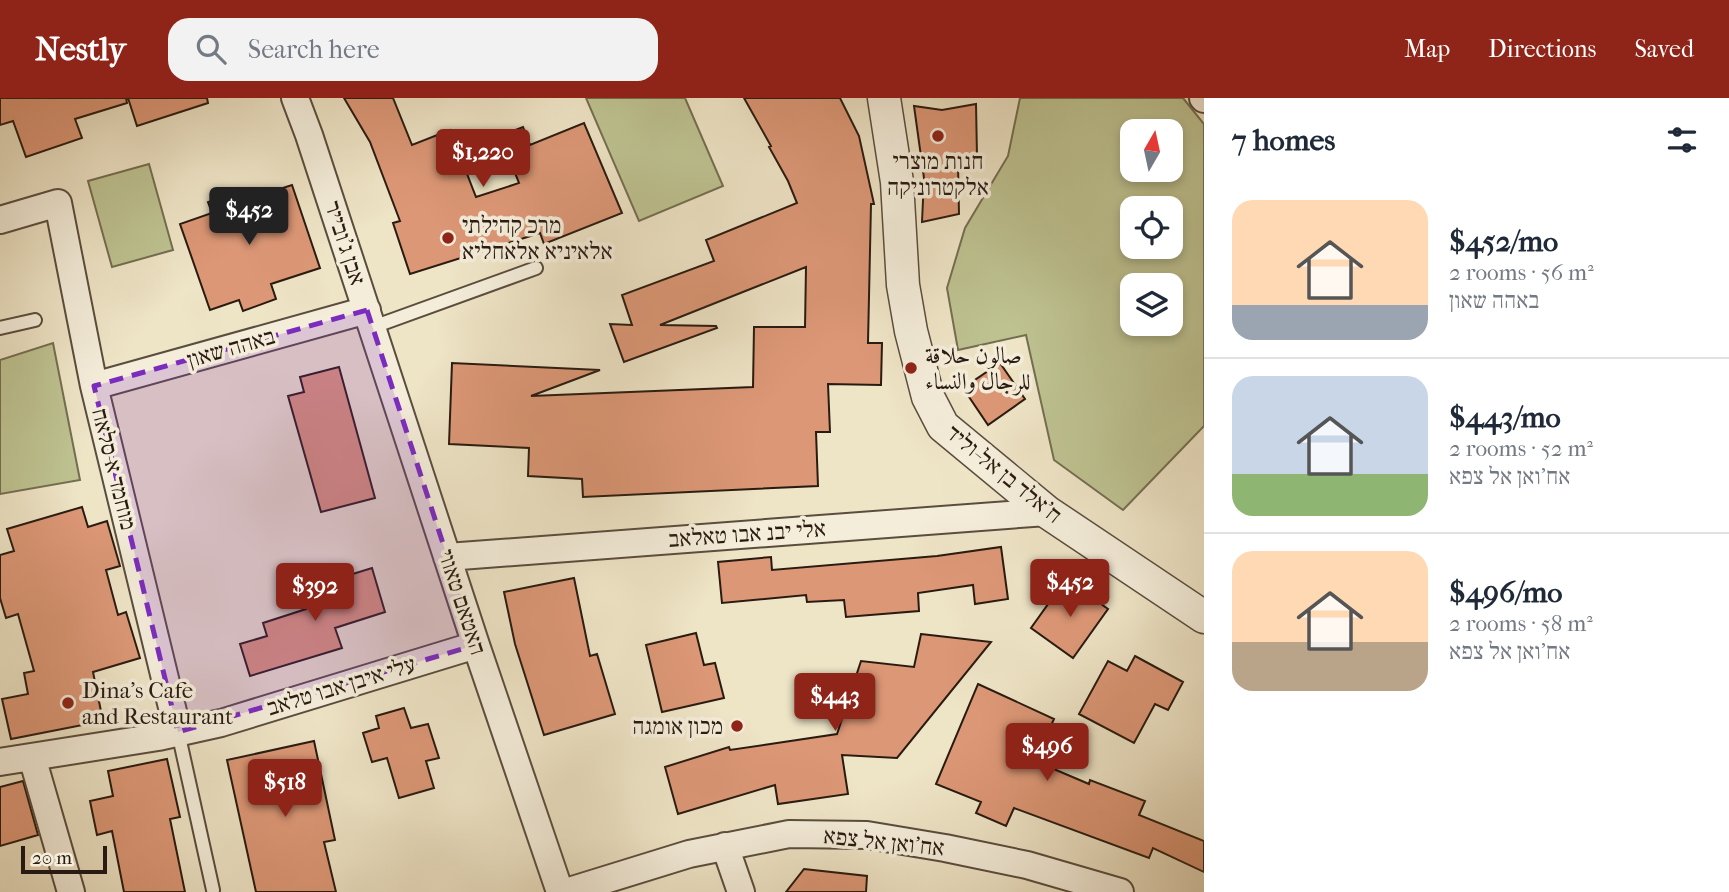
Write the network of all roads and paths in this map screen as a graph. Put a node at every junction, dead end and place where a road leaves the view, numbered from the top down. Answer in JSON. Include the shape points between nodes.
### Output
{"nodes":[{"id":1,"x":295,"y":98,"type":"edge"},
{"id":2,"x":884,"y":98,"type":"edge"},
{"id":3,"x":0,"y":220,"type":"edge"},
{"id":4,"x":536,"y":268,"type":"dead end"},
{"id":5,"x":370,"y":319,"type":"junction"},
{"id":6,"x":35,"y":320,"type":"dead end"},
{"id":7,"x":0,"y":328,"type":"edge"},
{"id":8,"x":94,"y":386,"type":"junction"},
{"id":9,"x":1047,"y":512,"type":"junction"},
{"id":10,"x":447,"y":557,"type":"junction"},
{"id":11,"x":1204,"y":617,"type":"edge"},
{"id":12,"x":476,"y":645,"type":"junction"},
{"id":13,"x":178,"y":732,"type":"junction"},
{"id":14,"x":32,"y":757,"type":"junction"},
{"id":15,"x":0,"y":762,"type":"edge"},
{"id":16,"x":725,"y":846,"type":"junction"},
{"id":17,"x":212,"y":890,"type":"dead end"},
{"id":18,"x":71,"y":892,"type":"edge"},
{"id":19,"x":560,"y":892,"type":"edge"},
{"id":20,"x":566,"y":892,"type":"edge"},
{"id":21,"x":741,"y":892,"type":"edge"},
{"id":22,"x":1120,"y":892,"type":"edge"}],
"edges":[{"from":1,"to":5,"type":"street","name":"אבן ג'ובייר"},
{"from":2,"to":9,"type":"street","name":"ח'אלד בן אל-וליד","via":[[897,182],[903,285],[928,397],[943,426]]},
{"from":3,"to":8,"type":"street","name":"מוחמד א-סלאח","via":[[58,203]]},
{"from":4,"to":5,"type":"lane"},
{"from":5,"to":8,"type":"street","name":"באהה שאון"},
{"from":5,"to":10,"type":"street","name":"האטאם טאווי"},
{"from":6,"to":7,"type":"lane"},
{"from":8,"to":13,"type":"street","name":"מוחמד א-סלאח"},
{"from":9,"to":10,"type":"street","name":"אלי יבנ אבו טאלאב"},
{"from":9,"to":11,"type":"street","name":"ח'אלד בן אל-וליד"},
{"from":10,"to":12,"type":"street","name":"האטאם טאווי"},
{"from":12,"to":13,"type":"street","name":"עלי איבן אבו טלאב"},
{"from":12,"to":19,"type":"street","name":"האטאם טאווי"},
{"from":13,"to":14,"type":"street","name":"עלי איבן אבו טלאב"},
{"from":13,"to":17,"type":"lane"},
{"from":14,"to":15,"type":"street","name":"עלי איבן אבו טלאב"},
{"from":14,"to":18,"type":"street"},
{"from":16,"to":20,"type":"street","name":"אח'ואן אל צפא"},
{"from":16,"to":21,"type":"street"},
{"from":16,"to":22,"type":"street","name":"אח'ואן אל צפא","via":[[789,834],[867,835],[1027,865]]}]}
